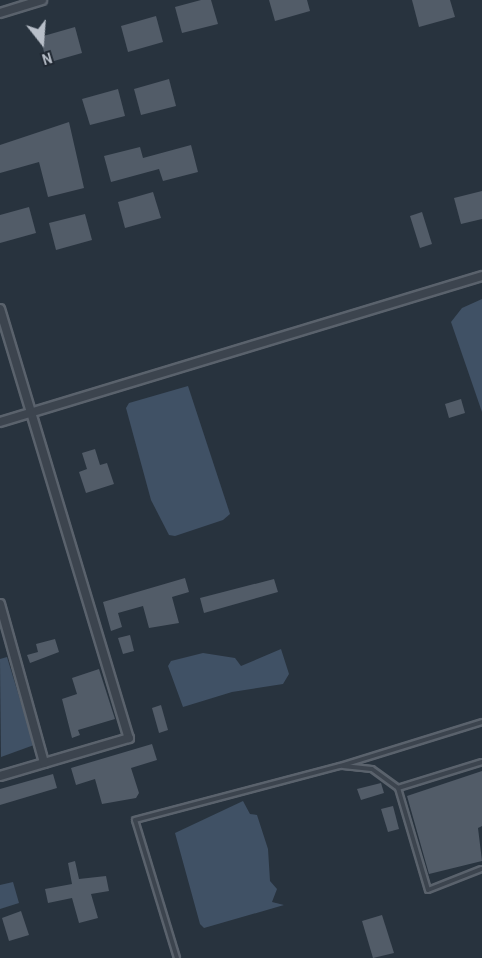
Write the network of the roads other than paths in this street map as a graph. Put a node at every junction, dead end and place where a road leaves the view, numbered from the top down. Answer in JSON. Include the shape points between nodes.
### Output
{"nodes":[{"id":1,"x":42,"y":0,"type":"edge"},
{"id":2,"x":0,"y":13,"type":"edge"},
{"id":3,"x":482,"y":276,"type":"edge"},
{"id":4,"x":0,"y":309,"type":"edge"},
{"id":5,"x":31,"y":413,"type":"junction"},
{"id":6,"x":0,"y":422,"type":"edge"},
{"id":7,"x":0,"y":604,"type":"edge"},
{"id":8,"x":482,"y":722,"type":"edge"},
{"id":9,"x":482,"y":762,"type":"edge"},
{"id":10,"x":44,"y":763,"type":"junction"},
{"id":11,"x":340,"y":766,"type":"junction"},
{"id":12,"x":0,"y":776,"type":"edge"},
{"id":13,"x":398,"y":788,"type":"junction"},
{"id":14,"x":482,"y":870,"type":"edge"},
{"id":15,"x":177,"y":958,"type":"edge"}],
"edges":[{"from":1,"to":2,"type":"street"},
{"from":3,"to":5,"type":"street"},
{"from":4,"to":5,"type":"street"},
{"from":5,"to":6,"type":"street"},
{"from":5,"to":10,"type":"street","via":[[129,738]]},
{"from":7,"to":10,"type":"street"},
{"from":8,"to":11,"type":"lane"},
{"from":9,"to":13,"type":"lane"},
{"from":10,"to":12,"type":"street"},
{"from":11,"to":13,"type":"lane","via":[[372,769]]},
{"from":11,"to":15,"type":"lane","via":[[135,820]]},
{"from":13,"to":14,"type":"lane","via":[[428,890]]}]}
